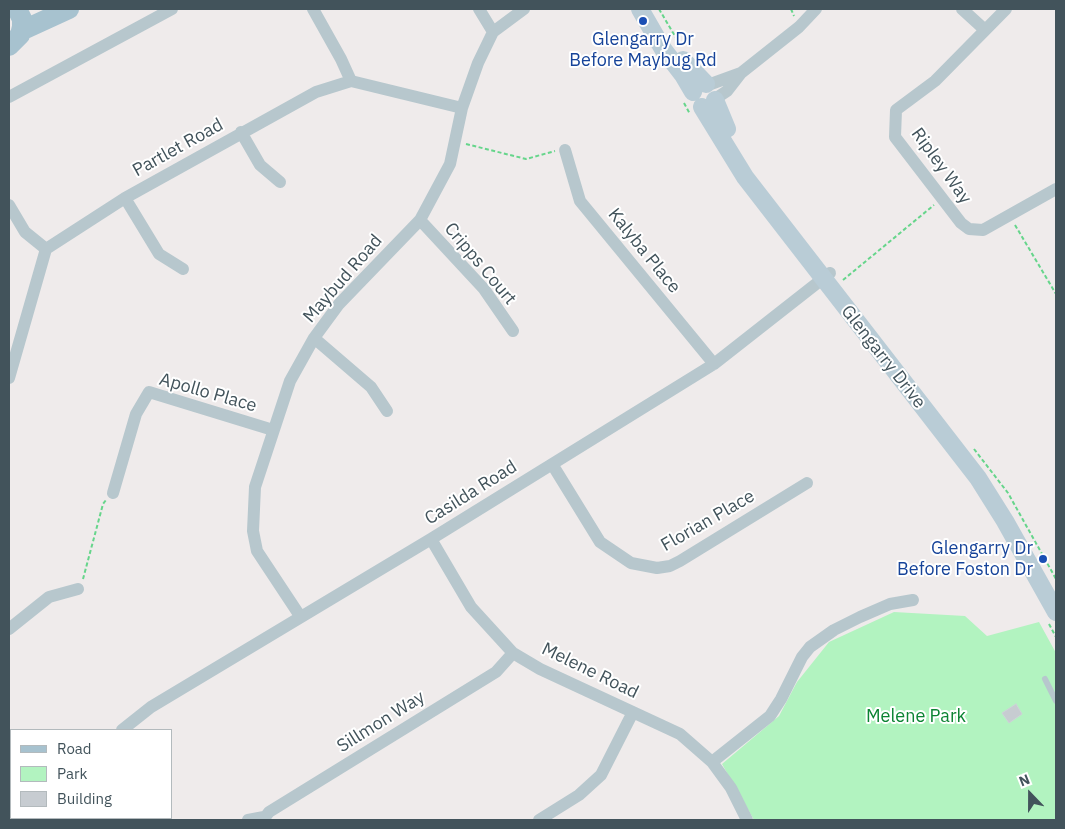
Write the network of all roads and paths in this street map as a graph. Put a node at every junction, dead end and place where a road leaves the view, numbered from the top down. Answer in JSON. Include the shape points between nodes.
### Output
{"nodes":[{"id":1,"x":17,"y":9,"type":"edge"},
{"id":2,"x":68,"y":9,"type":"edge"},
{"id":3,"x":172,"y":9,"type":"edge"},
{"id":4,"x":313,"y":9,"type":"edge"},
{"id":5,"x":479,"y":9,"type":"edge"},
{"id":6,"x":524,"y":9,"type":"edge"},
{"id":7,"x":640,"y":9,"type":"edge"},
{"id":8,"x":650,"y":9,"type":"edge"},
{"id":9,"x":659,"y":9,"type":"edge"},
{"id":10,"x":816,"y":9,"type":"edge"},
{"id":11,"x":962,"y":9,"type":"edge"},
{"id":12,"x":1006,"y":9,"type":"edge"},
{"id":13,"x":985,"y":30,"type":"junction"},
{"id":14,"x":493,"y":32,"type":"junction"},
{"id":15,"x":15,"y":38,"type":"edge"},
{"id":16,"x":682,"y":49,"type":"dead end"},
{"id":17,"x":351,"y":81,"type":"junction"},
{"id":18,"x":706,"y":95,"type":"junction"},
{"id":19,"x":9,"y":97,"type":"edge"},
{"id":20,"x":462,"y":108,"type":"junction"},
{"id":21,"x":241,"y":132,"type":"junction"},
{"id":22,"x":455,"y":142,"type":"junction"},
{"id":23,"x":565,"y":150,"type":"joint"},
{"id":24,"x":280,"y":182,"type":"dead end"},
{"id":25,"x":1056,"y":189,"type":"edge"},
{"id":26,"x":125,"y":198,"type":"junction"},
{"id":27,"x":942,"y":198,"type":"junction"},
{"id":28,"x":9,"y":205,"type":"edge"},
{"id":29,"x":1009,"y":214,"type":"junction"},
{"id":30,"x":420,"y":220,"type":"junction"},
{"id":31,"x":46,"y":250,"type":"junction"},
{"id":32,"x":183,"y":269,"type":"dead end"},
{"id":33,"x":831,"y":278,"type":"junction"},
{"id":34,"x":1056,"y":294,"type":"edge"},
{"id":35,"x":513,"y":331,"type":"dead end"},
{"id":36,"x":314,"y":338,"type":"junction"},
{"id":37,"x":714,"y":364,"type":"junction"},
{"id":38,"x":9,"y":378,"type":"edge"},
{"id":39,"x":387,"y":411,"type":"dead end"},
{"id":40,"x":273,"y":430,"type":"junction"},
{"id":41,"x":552,"y":464,"type":"junction"},
{"id":42,"x":807,"y":483,"type":"dead end"},
{"id":43,"x":112,"y":493,"type":"joint"},
{"id":44,"x":431,"y":539,"type":"junction"},
{"id":45,"x":78,"y":589,"type":"joint"},
{"id":46,"x":1056,"y":594,"type":"edge"},
{"id":47,"x":913,"y":600,"type":"dead end"},
{"id":48,"x":1056,"y":612,"type":"edge"},
{"id":49,"x":300,"y":616,"type":"junction"},
{"id":50,"x":9,"y":629,"type":"edge"},
{"id":51,"x":513,"y":653,"type":"junction"},
{"id":52,"x":1045,"y":679,"type":"dead end"},
{"id":53,"x":1056,"y":701,"type":"edge"},
{"id":54,"x":633,"y":712,"type":"junction"},
{"id":55,"x":123,"y":729,"type":"edge"},
{"id":56,"x":712,"y":762,"type":"junction"},
{"id":57,"x":548,"y":818,"type":"edge"},
{"id":58,"x":264,"y":819,"type":"edge"},
{"id":59,"x":248,"y":820,"type":"edge"},
{"id":60,"x":747,"y":820,"type":"edge"}],
"edges":[{"from":1,"to":15,"type":"main road","via":[[22,19]]},
{"from":2,"to":15,"type":"main road"},
{"from":3,"to":19,"type":"street"},
{"from":4,"to":17,"type":"street"},
{"from":5,"to":14,"type":"street"},
{"from":6,"to":14,"type":"street","name":"Maybud Road"},
{"from":7,"to":18,"type":"main road","name":"Glengarry Drive","via":[[663,49]]},
{"from":8,"to":18,"type":"main road","name":"Glengarry Drive"},
{"from":9,"to":16,"type":"path"},
{"from":10,"to":18,"type":"street","via":[[799,27]]},
{"from":11,"to":13,"type":"street"},
{"from":12,"to":13,"type":"street","name":"Ripley Way"},
{"from":13,"to":27,"type":"street","name":"Ripley Way","via":[[935,80],[896,110],[895,137]]},
{"from":14,"to":20,"type":"street","name":"Maybud Road"},
{"from":17,"to":20,"type":"street"},
{"from":17,"to":21,"type":"street","name":"Partlet Road","via":[[316,92]]},
{"from":18,"to":33,"type":"main road","name":"Glengarry Drive","via":[[746,160]]},
{"from":20,"to":22,"type":"street","name":"Maybud Road"},
{"from":21,"to":24,"type":"street","via":[[260,165]]},
{"from":21,"to":26,"type":"street","name":"Partlet Road"},
{"from":22,"to":23,"type":"path","via":[[526,159]]},
{"from":22,"to":30,"type":"street","name":"Maybud Road","via":[[450,164]]},
{"from":23,"to":37,"type":"street","name":"Kalyba Place","via":[[580,201]]},
{"from":25,"to":29,"type":"street","name":"Ripley Way"},
{"from":26,"to":31,"type":"street","name":"Partlet Road"},
{"from":26,"to":32,"type":"street","via":[[159,254]]},
{"from":27,"to":29,"type":"street","name":"Ripley Way","via":[[961,223],[976,230],[983,230]]},
{"from":27,"to":33,"type":"path"},
{"from":28,"to":31,"type":"street","via":[[25,232]]},
{"from":29,"to":34,"type":"path"},
{"from":30,"to":35,"type":"street","name":"Cripps Court","via":[[484,290]]},
{"from":30,"to":36,"type":"street","name":"Maybud Road","via":[[340,304]]},
{"from":31,"to":38,"type":"street"},
{"from":33,"to":37,"type":"street","name":"Casilda Road"},
{"from":33,"to":46,"type":"main road","name":"Glengarry Drive","via":[[997,490]]},
{"from":33,"to":48,"type":"main road","name":"Glengarry Drive","via":[[978,478]]},
{"from":36,"to":39,"type":"street","via":[[371,387]]},
{"from":36,"to":40,"type":"street","name":"Maybud Road","via":[[290,381]]},
{"from":37,"to":41,"type":"street","name":"Casilda Road"},
{"from":40,"to":43,"type":"street","name":"Apollo Place","via":[[149,392],[136,414]]},
{"from":40,"to":49,"type":"street","name":"Maybud Road","via":[[255,487],[253,531],[258,551]]},
{"from":41,"to":42,"type":"street","name":"Florian Place","via":[[600,542],[631,563],[656,568],[680,561]]},
{"from":41,"to":44,"type":"street","name":"Casilda Road"},
{"from":43,"to":45,"type":"path","via":[[103,504],[86,572]]},
{"from":44,"to":49,"type":"street","name":"Casilda Road"},
{"from":44,"to":51,"type":"street","name":"Melene Road","via":[[471,607]]},
{"from":45,"to":50,"type":"street","via":[[49,598]]},
{"from":47,"to":56,"type":"street","via":[[890,604],[860,617],[810,647],[770,716]]},
{"from":49,"to":55,"type":"street","name":"Casilda Road","via":[[151,707]]},
{"from":51,"to":54,"type":"street","name":"Melene Road"},
{"from":51,"to":58,"type":"street","name":"Sillmon Way","via":[[496,672],[289,799]]},
{"from":52,"to":53,"type":"lane"},
{"from":54,"to":56,"type":"street","name":"Melene Road","via":[[680,734]]},
{"from":54,"to":57,"type":"street","via":[[601,775]]},
{"from":56,"to":60,"type":"street","name":"Melene Road","via":[[731,788]]},
{"from":58,"to":59,"type":"street","name":"Sillmon Way"}]}
